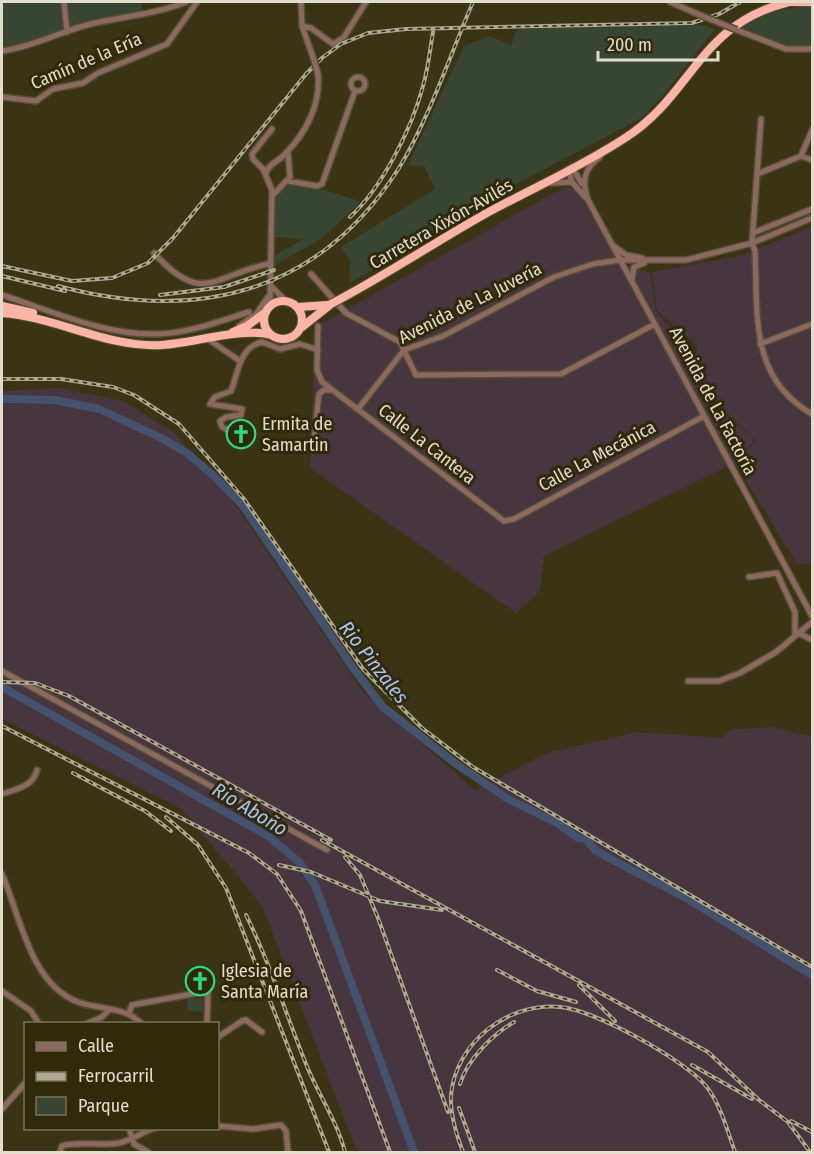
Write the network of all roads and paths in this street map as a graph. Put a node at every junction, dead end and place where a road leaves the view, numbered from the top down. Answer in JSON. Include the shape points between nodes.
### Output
{"nodes":[{"id":1,"x":64,"y":2,"type":"edge"},
{"id":2,"x":186,"y":2,"type":"edge"},
{"id":3,"x":197,"y":2,"type":"edge"},
{"id":4,"x":301,"y":2,"type":"edge"},
{"id":5,"x":366,"y":2,"type":"edge"},
{"id":6,"x":670,"y":2,"type":"edge"},
{"id":7,"x":788,"y":2,"type":"edge"},
{"id":8,"x":813,"y":2,"type":"edge"},
{"id":9,"x":302,"y":26,"type":"junction"},
{"id":10,"x":67,"y":32,"type":"junction"},
{"id":11,"x":813,"y":49,"type":"edge"},
{"id":12,"x":2,"y":51,"type":"edge"},
{"id":13,"x":355,"y":91,"type":"dead end"},
{"id":14,"x":2,"y":97,"type":"edge"},
{"id":15,"x":760,"y":119,"type":"dead end"},
{"id":16,"x":272,"y":129,"type":"dead end"},
{"id":17,"x":813,"y":130,"type":"edge"},
{"id":18,"x":625,"y":138,"type":"junction"},
{"id":19,"x":289,"y":150,"type":"junction"},
{"id":20,"x":801,"y":156,"type":"junction"},
{"id":21,"x":813,"y":160,"type":"edge"},
{"id":22,"x":275,"y":162,"type":"junction"},
{"id":23,"x":259,"y":164,"type":"junction"},
{"id":24,"x":570,"y":168,"type":"junction"},
{"id":25,"x":290,"y":170,"type":"junction"},
{"id":26,"x":757,"y":174,"type":"junction"},
{"id":27,"x":266,"y":175,"type":"junction"},
{"id":28,"x":288,"y":181,"type":"junction"},
{"id":29,"x":303,"y":182,"type":"junction"},
{"id":30,"x":572,"y":182,"type":"junction"},
{"id":31,"x":271,"y":183,"type":"junction"},
{"id":32,"x":583,"y":185,"type":"junction"},
{"id":33,"x":280,"y":186,"type":"junction"},
{"id":34,"x":532,"y":189,"type":"junction"},
{"id":35,"x":272,"y":197,"type":"junction"},
{"id":36,"x":588,"y":200,"type":"junction"},
{"id":37,"x":813,"y":209,"type":"edge"},
{"id":38,"x":813,"y":218,"type":"edge"},
{"id":39,"x":753,"y":233,"type":"junction"},
{"id":40,"x":608,"y":239,"type":"junction"},
{"id":41,"x":752,"y":243,"type":"junction"},
{"id":42,"x":154,"y":253,"type":"dead end"},
{"id":43,"x":620,"y":260,"type":"junction"},
{"id":44,"x":654,"y":261,"type":"junction"},
{"id":45,"x":604,"y":262,"type":"junction"},
{"id":46,"x":268,"y":264,"type":"junction"},
{"id":47,"x":311,"y":274,"type":"dead end"},
{"id":48,"x":633,"y":284,"type":"junction"},
{"id":49,"x":270,"y":287,"type":"junction"},
{"id":50,"x":2,"y":295,"type":"edge"},
{"id":51,"x":286,"y":301,"type":"junction"},
{"id":52,"x":330,"y":304,"type":"junction"},
{"id":53,"x":2,"y":306,"type":"edge"},
{"id":54,"x":298,"y":307,"type":"junction"},
{"id":55,"x":268,"y":310,"type":"junction"},
{"id":56,"x":249,"y":312,"type":"dead end"},
{"id":57,"x":2,"y":315,"type":"edge"},
{"id":58,"x":59,"y":324,"type":"junction"},
{"id":59,"x":655,"y":324,"type":"junction"},
{"id":60,"x":813,"y":324,"type":"edge"},
{"id":61,"x":318,"y":326,"type":"dead end"},
{"id":62,"x":301,"y":328,"type":"junction"},
{"id":63,"x":73,"y":329,"type":"junction"},
{"id":64,"x":226,"y":334,"type":"junction"},
{"id":65,"x":271,"y":335,"type":"junction"},
{"id":66,"x":208,"y":339,"type":"junction"},
{"id":67,"x":760,"y":344,"type":"junction"},
{"id":68,"x":318,"y":350,"type":"junction"},
{"id":69,"x":404,"y":350,"type":"junction"},
{"id":70,"x":240,"y":362,"type":"junction"},
{"id":71,"x":333,"y":390,"type":"junction"},
{"id":72,"x":358,"y":410,"type":"junction"},
{"id":73,"x":813,"y":414,"type":"edge"},
{"id":74,"x":704,"y":416,"type":"junction"},
{"id":75,"x":235,"y":434,"type":"dead end"},
{"id":76,"x":314,"y":440,"type":"dead end"},
{"id":77,"x":504,"y":521,"type":"joint"},
{"id":78,"x":749,"y":577,"type":"dead end"},
{"id":79,"x":813,"y":616,"type":"edge"},
{"id":80,"x":813,"y":622,"type":"edge"},
{"id":81,"x":797,"y":635,"type":"junction"},
{"id":82,"x":813,"y":640,"type":"edge"},
{"id":83,"x":2,"y":671,"type":"edge"},
{"id":84,"x":688,"y":681,"type":"dead end"},
{"id":85,"x":37,"y":770,"type":"dead end"},
{"id":86,"x":2,"y":794,"type":"edge"},
{"id":87,"x":327,"y":850,"type":"dead end"},
{"id":88,"x":2,"y":874,"type":"edge"},
{"id":89,"x":2,"y":991,"type":"edge"},
{"id":90,"x":110,"y":1010,"type":"junction"},
{"id":91,"x":129,"y":1013,"type":"junction"},
{"id":92,"x":38,"y":1022,"type":"edge"},
{"id":93,"x":89,"y":1022,"type":"edge"},
{"id":94,"x":141,"y":1022,"type":"edge"},
{"id":95,"x":207,"y":1022,"type":"edge"},
{"id":96,"x":262,"y":1032,"type":"dead end"},
{"id":97,"x":219,"y":1036,"type":"edge"},
{"id":98,"x":24,"y":1085,"type":"edge"},
{"id":99,"x":2,"y":1109,"type":"edge"},
{"id":100,"x":219,"y":1126,"type":"edge"},
{"id":101,"x":129,"y":1130,"type":"edge"},
{"id":102,"x":151,"y":1130,"type":"edge"},
{"id":103,"x":131,"y":1139,"type":"junction"},
{"id":104,"x":60,"y":1152,"type":"edge"},
{"id":105,"x":148,"y":1152,"type":"edge"},
{"id":106,"x":288,"y":1152,"type":"edge"}],
"edges":[{"from":1,"to":10,"type":"street"},
{"from":2,"to":10,"type":"street"},
{"from":3,"to":14,"type":"street","name":"Camín de la Ería","via":[[167,44],[83,83],[53,88],[36,100]]},
{"from":4,"to":9,"type":"street"},
{"from":5,"to":9,"type":"street","via":[[344,37],[333,44]]},
{"from":6,"to":11,"type":"street","bridge":true,"via":[[780,48]]},
{"from":7,"to":8,"type":"highway","name":"Carretera Xixón-Avilés"},
{"from":7,"to":18,"type":"highway","name":"Carretera Xixón-Avilés","via":[[756,12],[729,28],[668,100]]},
{"from":9,"to":19,"type":"street","bridge":true,"via":[[318,74],[319,90],[314,111]]},
{"from":10,"to":12,"type":"street","via":[[38,44]]},
{"from":13,"to":29,"type":"street","via":[[324,181],[320,186]]},
{"from":15,"to":26,"type":"street"},
{"from":16,"to":23,"type":"street","via":[[252,154]]},
{"from":17,"to":20,"type":"street"},
{"from":18,"to":24,"type":"highway","name":"Carretera Xixón-Avilés"},
{"from":18,"to":32,"type":"street","via":[[591,163]]},
{"from":19,"to":22,"type":"street"},
{"from":19,"to":25,"type":"street"},
{"from":20,"to":21,"type":"street"},
{"from":20,"to":26,"type":"street"},
{"from":22,"to":23,"type":"street"},
{"from":22,"to":25,"type":"street"},
{"from":22,"to":27,"type":"street"},
{"from":23,"to":27,"type":"street"},
{"from":24,"to":30,"type":"street","name":"Avenida de La Factoría"},
{"from":24,"to":32,"type":"street","name":"Avenida de La Factoría"},
{"from":24,"to":34,"type":"highway","name":"Carretera Xixón-Avilés"},
{"from":25,"to":28,"type":"street"},
{"from":25,"to":29,"type":"street"},
{"from":26,"to":39,"type":"street"},
{"from":27,"to":31,"type":"street"},
{"from":28,"to":29,"type":"street"},
{"from":28,"to":33,"type":"street"},
{"from":30,"to":34,"type":"street"},
{"from":30,"to":36,"type":"street","name":"Avenida de La Factoría"},
{"from":31,"to":33,"type":"street"},
{"from":31,"to":35,"type":"street"},
{"from":32,"to":36,"type":"street","name":"Avenida de La Factoría"},
{"from":33,"to":35,"type":"street"},
{"from":34,"to":52,"type":"highway","name":"Carretera Xixón-Avilés","bridge":true},
{"from":35,"to":46,"type":"street"},
{"from":36,"to":40,"type":"street","name":"Avenida de La Factoría"},
{"from":37,"to":39,"type":"street"},
{"from":38,"to":41,"type":"street"},
{"from":39,"to":41,"type":"street"},
{"from":40,"to":43,"type":"street","name":"Avenida de La Factoría"},
{"from":40,"to":44,"type":"street","via":[[626,255]]},
{"from":40,"to":45,"type":"street","via":[[611,254]]},
{"from":41,"to":44,"type":"street","via":[[686,260]]},
{"from":41,"to":67,"type":"street"},
{"from":42,"to":46,"type":"street","via":[[182,278],[204,284],[222,282],[236,273]]},
{"from":43,"to":44,"type":"street","name":"Avenida de La Juvería"},
{"from":43,"to":45,"type":"street","name":"Avenida de La Juvería"},
{"from":43,"to":48,"type":"street","name":"Avenida de La Factoría"},
{"from":44,"to":48,"type":"street","via":[[634,267]]},
{"from":45,"to":69,"type":"street","name":"Avenida de La Juvería","via":[[554,277],[443,336]]},
{"from":46,"to":49,"type":"street"},
{"from":47,"to":69,"type":"street","via":[[348,315],[389,335]]},
{"from":48,"to":59,"type":"street","name":"Avenida de La Factoría"},
{"from":49,"to":51,"type":"street"},
{"from":49,"to":55,"type":"street"},
{"from":49,"to":64,"type":"street","via":[[256,314]]},
{"from":50,"to":56,"type":"street","via":[[114,330],[138,333],[179,331]]},
{"from":51,"to":54,"type":"highway"},
{"from":51,"to":55,"type":"highway","via":[[274,303]]},
{"from":52,"to":54,"type":"highway","name":"Carretera Xixón-Avilés"},
{"from":52,"to":62,"type":"highway","name":"Carretera Xixón-Avilés"},
{"from":53,"to":58,"type":"highway"},
{"from":54,"to":62,"type":"highway"},
{"from":55,"to":64,"type":"highway","via":[[242,329]]},
{"from":55,"to":65,"type":"highway","via":[[265,323]]},
{"from":57,"to":58,"type":"highway"},
{"from":57,"to":63,"type":"highway"},
{"from":58,"to":63,"type":"highway"},
{"from":59,"to":69,"type":"street","via":[[561,374],[416,375]]},
{"from":59,"to":74,"type":"street","name":"Avenida de La Factoría"},
{"from":60,"to":67,"type":"street"},
{"from":61,"to":68,"type":"street","name":"Calle La Cantera"},
{"from":62,"to":65,"type":"highway","via":[[286,339]]},
{"from":63,"to":66,"type":"highway","via":[[115,342],[141,345]]},
{"from":64,"to":66,"type":"highway"},
{"from":65,"to":66,"type":"highway","via":[[252,333]]},
{"from":66,"to":70,"type":"street"},
{"from":67,"to":73,"type":"street","via":[[777,386],[792,402]]},
{"from":68,"to":70,"type":"street","via":[[300,344],[280,349],[258,343]]},
{"from":68,"to":71,"type":"street","name":"Calle La Cantera","via":[[318,376]]},
{"from":69,"to":72,"type":"street","name":"Avenida de La Juvería"},
{"from":70,"to":75,"type":"street","via":[[231,391],[215,397],[210,404],[242,409],[241,415],[220,421],[222,427]]},
{"from":71,"to":72,"type":"street","name":"Calle La Cantera"},
{"from":71,"to":76,"type":"street","via":[[319,394]]},
{"from":72,"to":77,"type":"street","name":"Calle La Cantera"},
{"from":74,"to":77,"type":"street","name":"Calle La Mecánica"},
{"from":74,"to":79,"type":"street","name":"Avenida de La Factoría"},
{"from":78,"to":81,"type":"street","via":[[777,573],[795,612]]},
{"from":80,"to":81,"type":"street"},
{"from":81,"to":82,"type":"street"},
{"from":81,"to":84,"type":"street","via":[[776,652],[719,681]]},
{"from":83,"to":87,"type":"street"},
{"from":85,"to":86,"type":"street","via":[[36,777],[20,790]]},
{"from":88,"to":90,"type":"street","via":[[38,964],[50,980],[71,999]]},
{"from":89,"to":92,"type":"street","via":[[31,1011]]},
{"from":90,"to":91,"type":"street"},
{"from":90,"to":93,"type":"street"},
{"from":91,"to":94,"type":"street"},
{"from":91,"to":95,"type":"street","via":[[132,1005],[208,991]]},
{"from":96,"to":97,"type":"street","via":[[246,1020]]},
{"from":98,"to":99,"type":"street"},
{"from":100,"to":106,"type":"street","via":[[253,1129],[281,1125],[286,1131]]},
{"from":101,"to":103,"type":"street"},
{"from":102,"to":103,"type":"street"},
{"from":103,"to":104,"type":"street","via":[[84,1146],[70,1143],[62,1146]]},
{"from":103,"to":105,"type":"street"}]}
